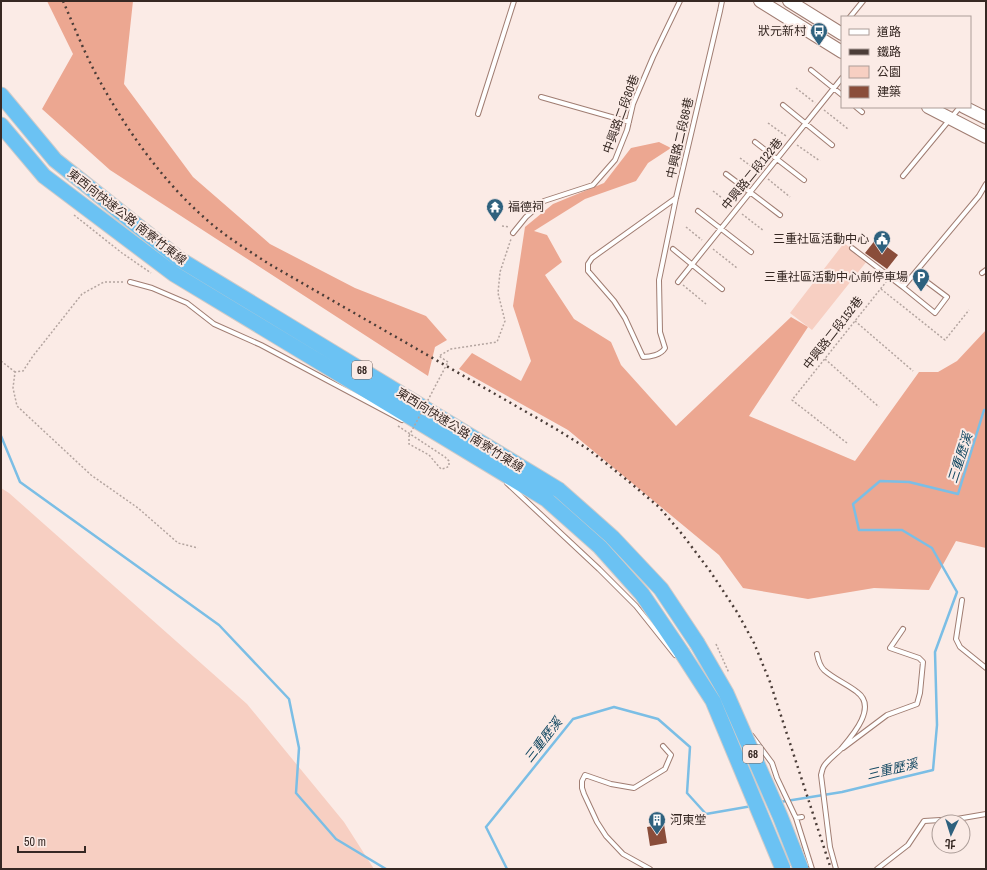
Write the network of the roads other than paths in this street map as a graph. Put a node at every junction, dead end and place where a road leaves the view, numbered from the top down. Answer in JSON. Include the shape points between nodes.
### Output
{"nodes":[{"id":1,"x":514,"y":1,"type":"edge"},
{"id":2,"x":680,"y":1,"type":"edge"},
{"id":3,"x":722,"y":1,"type":"edge"},
{"id":4,"x":760,"y":1,"type":"edge"},
{"id":5,"x":789,"y":1,"type":"edge"},
{"id":6,"x":863,"y":1,"type":"edge"},
{"id":7,"x":851,"y":16,"type":"edge"},
{"id":8,"x":841,"y":31,"type":"edge"},
{"id":9,"x":830,"y":45,"type":"junction"},
{"id":10,"x":841,"y":51,"type":"edge"},
{"id":11,"x":811,"y":70,"type":"dead end"},
{"id":12,"x":841,"y":79,"type":"edge"},
{"id":13,"x":834,"y":88,"type":"junction"},
{"id":14,"x":1,"y":95,"type":"edge"},
{"id":15,"x":841,"y":95,"type":"edge"},
{"id":16,"x":541,"y":97,"type":"dead end"},
{"id":17,"x":783,"y":105,"type":"dead end"},
{"id":18,"x":857,"y":108,"type":"edge"},
{"id":19,"x":930,"y":108,"type":"edge"},
{"id":20,"x":959,"y":108,"type":"edge"},
{"id":21,"x":966,"y":108,"type":"edge"},
{"id":22,"x":862,"y":112,"type":"dead end"},
{"id":23,"x":478,"y":114,"type":"dead end"},
{"id":24,"x":986,"y":118,"type":"edge"},
{"id":25,"x":950,"y":119,"type":"junction"},
{"id":26,"x":629,"y":122,"type":"junction"},
{"id":27,"x":806,"y":123,"type":"junction"},
{"id":28,"x":1,"y":125,"type":"edge"},
{"id":29,"x":986,"y":137,"type":"edge"},
{"id":30,"x":755,"y":142,"type":"dead end"},
{"id":31,"x":832,"y":145,"type":"dead end"},
{"id":32,"x":777,"y":159,"type":"junction"},
{"id":33,"x":726,"y":174,"type":"dead end"},
{"id":34,"x":903,"y":176,"type":"dead end"},
{"id":35,"x":804,"y":180,"type":"dead end"},
{"id":36,"x":986,"y":184,"type":"edge"},
{"id":37,"x":750,"y":193,"type":"junction"},
{"id":38,"x":676,"y":198,"type":"junction"},
{"id":39,"x":698,"y":211,"type":"dead end"},
{"id":40,"x":780,"y":215,"type":"dead end"},
{"id":41,"x":720,"y":230,"type":"junction"},
{"id":42,"x":513,"y":233,"type":"road end"},
{"id":43,"x":852,"y":248,"type":"dead end"},
{"id":44,"x":673,"y":249,"type":"dead end"},
{"id":45,"x":751,"y":252,"type":"dead end"},
{"id":46,"x":692,"y":264,"type":"junction"},
{"id":47,"x":986,"y":270,"type":"edge"},
{"id":48,"x":915,"y":273,"type":"junction"},
{"id":49,"x":982,"y":274,"type":"dead end"},
{"id":50,"x":130,"y":282,"type":"road end"},
{"id":51,"x":678,"y":282,"type":"road end"},
{"id":52,"x":722,"y":288,"type":"dead end"},
{"id":53,"x":903,"y":288,"type":"junction"},
{"id":54,"x":405,"y":422,"type":"dead end"},
{"id":55,"x":447,"y":445,"type":"dead end"},
{"id":56,"x":483,"y":467,"type":"dead end"},
{"id":57,"x":503,"y":480,"type":"dead end"},
{"id":58,"x":962,"y":600,"type":"dead end"},
{"id":59,"x":903,"y":629,"type":"dead end"},
{"id":60,"x":817,"y":654,"type":"dead end"},
{"id":61,"x":681,"y":659,"type":"junction"},
{"id":62,"x":986,"y":668,"type":"edge"},
{"id":63,"x":719,"y":703,"type":"dead end"},
{"id":64,"x":729,"y":712,"type":"dead end"},
{"id":65,"x":663,"y":746,"type":"dead end"},
{"id":66,"x":836,"y":753,"type":"junction"},
{"id":67,"x":825,"y":811,"type":"junction"},
{"id":68,"x":819,"y":813,"type":"dead end"},
{"id":69,"x":986,"y":814,"type":"edge"},
{"id":70,"x":802,"y":817,"type":"dead end"},
{"id":71,"x":796,"y":818,"type":"junction"},
{"id":72,"x":650,"y":869,"type":"edge"},
{"id":73,"x":783,"y":869,"type":"edge"},
{"id":74,"x":801,"y":869,"type":"edge"},
{"id":75,"x":812,"y":869,"type":"edge"},
{"id":76,"x":836,"y":869,"type":"edge"},
{"id":77,"x":877,"y":869,"type":"edge"}],
"edges":[{"from":1,"to":23,"type":"lane"},
{"from":2,"to":26,"type":"lane","name":"中興路二段80巷","via":[[633,104]]},
{"from":3,"to":38,"type":"lane","name":"中興路二段88巷"},
{"from":4,"to":9,"type":"main road"},
{"from":5,"to":8,"type":"main road"},
{"from":6,"to":7,"type":"lane"},
{"from":8,"to":9,"type":"lane"},
{"from":9,"to":10,"type":"main road"},
{"from":11,"to":13,"type":"lane"},
{"from":12,"to":13,"type":"lane","name":"中興路二段122巷"},
{"from":13,"to":15,"type":"lane"},
{"from":13,"to":27,"type":"lane","name":"中興路二段122巷"},
{"from":14,"to":74,"type":"highway","name":"東西向快速公路 南寮竹東線","number":"68","bridge":true,"via":[[54,160],[179,259],[559,490],[612,537],[661,589],[726,692]]},
{"from":16,"to":26,"type":"lane"},
{"from":17,"to":27,"type":"lane"},
{"from":18,"to":22,"type":"lane"},
{"from":19,"to":25,"type":"main road"},
{"from":20,"to":25,"type":"lane"},
{"from":21,"to":24,"type":"main road"},
{"from":25,"to":29,"type":"main road"},
{"from":25,"to":34,"type":"lane"},
{"from":26,"to":42,"type":"lane","name":"中興路二段80巷","via":[[615,160],[593,185],[544,201]]},
{"from":27,"to":31,"type":"lane"},
{"from":27,"to":32,"type":"lane","name":"中興路二段122巷"},
{"from":28,"to":61,"type":"highway","name":"東西向快速公路 南寮竹東線","number":"68","via":[[44,176],[174,274],[546,499],[600,548],[642,594]]},
{"from":30,"to":32,"type":"lane"},
{"from":32,"to":35,"type":"lane"},
{"from":32,"to":37,"type":"lane","name":"中興路二段122巷"},
{"from":33,"to":37,"type":"lane"},
{"from":36,"to":48,"type":"lane","via":[[979,196]]},
{"from":37,"to":40,"type":"lane"},
{"from":37,"to":41,"type":"lane","name":"中興路二段122巷"},
{"from":38,"to":38,"type":"lane","name":"中興路二段88巷","via":[[659,280],[660,332],[665,348],[659,354],[643,357],[625,318],[588,271],[588,264],[592,258]]},
{"from":39,"to":41,"type":"lane"},
{"from":41,"to":45,"type":"lane"},
{"from":41,"to":46,"type":"lane","name":"中興路二段122巷"},
{"from":43,"to":53,"type":"lane"},
{"from":44,"to":46,"type":"lane"},
{"from":46,"to":51,"type":"lane","name":"中興路二段122巷"},
{"from":46,"to":52,"type":"lane"},
{"from":47,"to":49,"type":"lane"},
{"from":48,"to":53,"type":"lane"},
{"from":48,"to":53,"type":"lane","via":[[947,297],[935,313]]},
{"from":50,"to":54,"type":"lane","via":[[187,303],[214,324],[261,345]]},
{"from":55,"to":56,"type":"lane"},
{"from":57,"to":61,"type":"lane","via":[[636,606]]},
{"from":58,"to":62,"type":"lane","via":[[956,639],[960,647]]},
{"from":59,"to":66,"type":"lane","via":[[890,648],[919,658],[923,662],[917,704],[887,715]]},
{"from":60,"to":66,"type":"lane","via":[[823,670],[849,685],[864,700],[864,717]]},
{"from":61,"to":63,"type":"lane"},
{"from":61,"to":73,"type":"highway","name":"東西向快速公路 南寮竹東線","number":"68","bridge":true,"via":[[713,700]]},
{"from":64,"to":71,"type":"lane","via":[[772,763]]},
{"from":65,"to":72,"type":"lane","via":[[671,755],[665,769],[634,788],[611,784],[585,775],[582,781],[584,794],[606,836],[623,854]]},
{"from":66,"to":67,"type":"lane","via":[[824,767],[821,775]]},
{"from":67,"to":68,"type":"lane"},
{"from":67,"to":76,"type":"lane"},
{"from":69,"to":77,"type":"lane","via":[[957,820],[924,821],[908,845]]},
{"from":70,"to":71,"type":"lane"},
{"from":71,"to":75,"type":"lane"}]}
